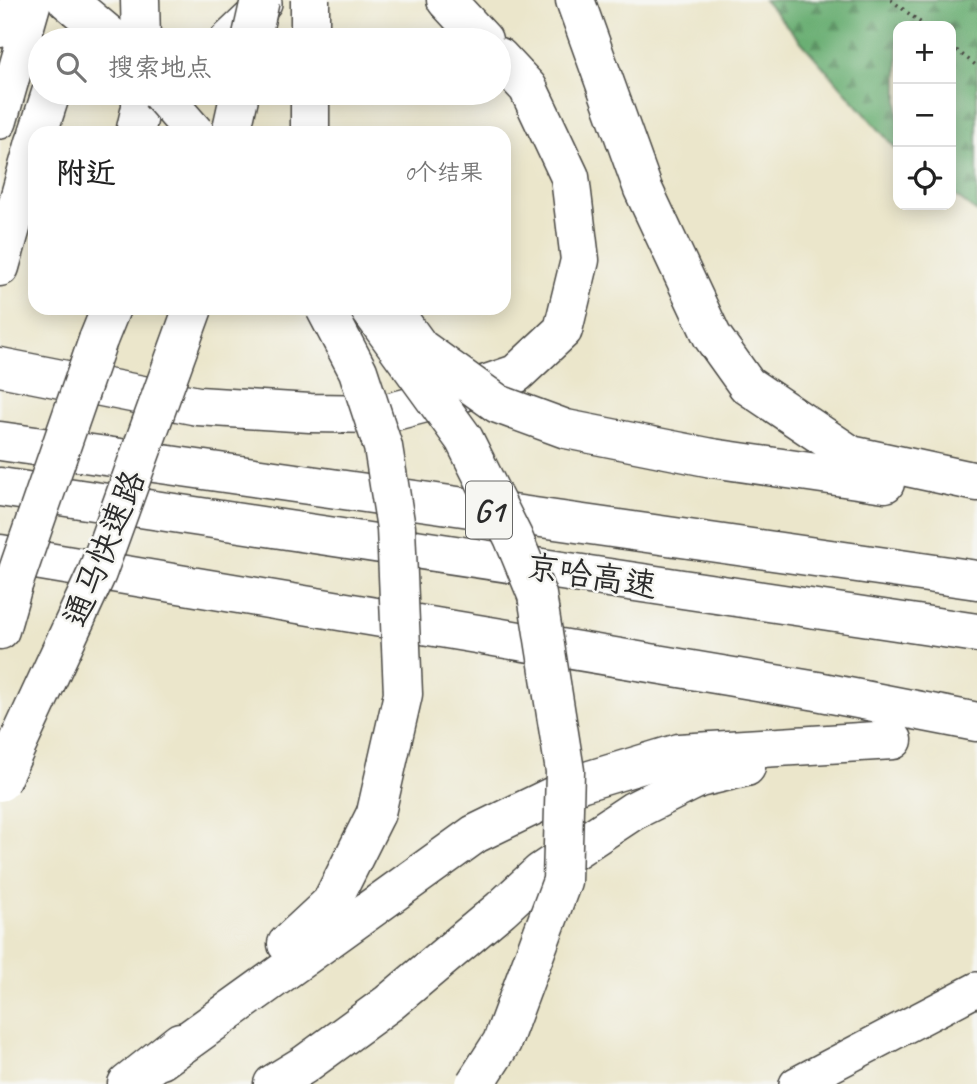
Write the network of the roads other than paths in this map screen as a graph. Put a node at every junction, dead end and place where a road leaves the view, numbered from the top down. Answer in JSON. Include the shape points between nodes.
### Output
{"nodes":[{"id":1,"x":24,"y":0,"type":"edge"},
{"id":2,"x":35,"y":0,"type":"edge"},
{"id":3,"x":67,"y":0,"type":"edge"},
{"id":4,"x":82,"y":0,"type":"edge"},
{"id":5,"x":140,"y":0,"type":"edge"},
{"id":6,"x":260,"y":0,"type":"edge"},
{"id":7,"x":269,"y":0,"type":"edge"},
{"id":8,"x":310,"y":0,"type":"edge"},
{"id":9,"x":332,"y":0,"type":"edge"},
{"id":10,"x":446,"y":0,"type":"edge"},
{"id":11,"x":575,"y":0,"type":"edge"},
{"id":12,"x":0,"y":28,"type":"edge"},
{"id":13,"x":73,"y":28,"type":"edge"},
{"id":14,"x":101,"y":28,"type":"edge"},
{"id":15,"x":141,"y":28,"type":"edge"},
{"id":16,"x":239,"y":28,"type":"edge"},
{"id":17,"x":254,"y":28,"type":"edge"},
{"id":18,"x":305,"y":28,"type":"edge"},
{"id":19,"x":310,"y":28,"type":"edge"},
{"id":20,"x":473,"y":28,"type":"edge"},
{"id":21,"x":511,"y":70,"type":"edge"},
{"id":22,"x":47,"y":105,"type":"edge"},
{"id":23,"x":141,"y":105,"type":"edge"},
{"id":24,"x":170,"y":105,"type":"edge"},
{"id":25,"x":184,"y":105,"type":"edge"},
{"id":26,"x":229,"y":105,"type":"edge"},
{"id":27,"x":237,"y":105,"type":"edge"},
{"id":28,"x":310,"y":105,"type":"edge"},
{"id":29,"x":0,"y":122,"type":"edge"},
{"id":30,"x":40,"y":126,"type":"edge"},
{"id":31,"x":137,"y":126,"type":"edge"},
{"id":32,"x":174,"y":126,"type":"edge"},
{"id":33,"x":189,"y":126,"type":"edge"},
{"id":34,"x":209,"y":126,"type":"edge"},
{"id":35,"x":233,"y":126,"type":"edge"},
{"id":36,"x":310,"y":126,"type":"edge"},
{"id":37,"x":28,"y":163,"type":"edge"},
{"id":38,"x":28,"y":167,"type":"edge"},
{"id":39,"x":0,"y":249,"type":"edge"},
{"id":40,"x":0,"y":267,"type":"edge"},
{"id":41,"x":190,"y":315,"type":"edge"},
{"id":42,"x":329,"y":315,"type":"edge"},
{"id":43,"x":374,"y":315,"type":"edge"},
{"id":44,"x":396,"y":315,"type":"edge"},
{"id":45,"x":95,"y":319,"type":"edge"},
{"id":46,"x":0,"y":367,"type":"edge"},
{"id":47,"x":0,"y":441,"type":"edge"},
{"id":48,"x":977,"y":482,"type":"edge"},
{"id":49,"x":0,"y":487,"type":"edge"},
{"id":50,"x":977,"y":496,"type":"edge"},
{"id":51,"x":0,"y":547,"type":"edge"},
{"id":52,"x":6,"y":570,"type":"edge"},
{"id":53,"x":977,"y":580,"type":"edge"},
{"id":54,"x":0,"y":631,"type":"edge"},
{"id":55,"x":977,"y":633,"type":"edge"},
{"id":56,"x":977,"y":722,"type":"edge"},
{"id":57,"x":977,"y":737,"type":"edge"},
{"id":58,"x":893,"y":740,"type":"junction"},
{"id":59,"x":0,"y":782,"type":"edge"},
{"id":60,"x":977,"y":989,"type":"edge"},
{"id":61,"x":161,"y":1059,"type":"junction"},
{"id":62,"x":127,"y":1084,"type":"edge"},
{"id":63,"x":273,"y":1084,"type":"edge"},
{"id":64,"x":475,"y":1084,"type":"edge"},
{"id":65,"x":796,"y":1084,"type":"edge"}],
"edges":[{"from":1,"to":12,"type":"highway"},
{"from":2,"to":29,"type":"street"},
{"from":3,"to":14,"type":"highway"},
{"from":4,"to":13,"type":"highway"},
{"from":5,"to":15,"type":"highway"},
{"from":6,"to":17,"type":"highway","bridge":true},
{"from":7,"to":16,"type":"street"},
{"from":8,"to":19,"type":"highway","bridge":true},
{"from":9,"to":18,"type":"highway"},
{"from":10,"to":20,"type":"highway"},
{"from":11,"to":48,"type":"highway","via":[[643,189],[712,336],[747,384],[851,455]]},
{"from":21,"to":46,"type":"highway","via":[[528,88],[570,177],[580,260],[563,330],[516,374],[396,411],[359,414],[198,406]]},
{"from":22,"to":30,"type":"highway"},
{"from":23,"to":31,"type":"highway"},
{"from":24,"to":33,"type":"highway","bridge":true},
{"from":25,"to":32,"type":"street"},
{"from":26,"to":34,"type":"highway"},
{"from":27,"to":35,"type":"highway","bridge":true},
{"from":28,"to":36,"type":"highway"},
{"from":37,"to":39,"type":"highway"},
{"from":38,"to":40,"type":"highway"},
{"from":41,"to":59,"type":"highway","name":"通马快速路","bridge":true,"via":[[97,573]]},
{"from":42,"to":61,"type":"highway","bridge":true,"via":[[358,371],[383,447],[396,528],[403,694],[376,813],[331,903]]},
{"from":43,"to":64,"type":"highway","bridge":true,"via":[[464,439],[513,537],[537,595],[565,771],[562,881],[502,1042]]},
{"from":44,"to":50,"type":"highway","bridge":true,"via":[[420,348],[498,404],[566,429],[712,458]]},
{"from":45,"to":51,"type":"highway"},
{"from":45,"to":52,"type":"highway","bridge":true},
{"from":45,"to":54,"type":"street"},
{"from":47,"to":53,"type":"highway","name":"京哈高速","number":"G1"},
{"from":49,"to":55,"type":"highway","name":"京哈高速","number":"G1"},
{"from":52,"to":54,"type":"highway"},
{"from":52,"to":56,"type":"highway","via":[[817,691]]},
{"from":57,"to":58,"type":"highway"},
{"from":58,"to":61,"type":"highway","via":[[679,753],[580,783],[475,834]]},
{"from":58,"to":63,"type":"highway","via":[[796,755],[699,778],[633,811],[541,872],[389,1003]]},
{"from":60,"to":65,"type":"street"},
{"from":61,"to":62,"type":"highway"}]}
